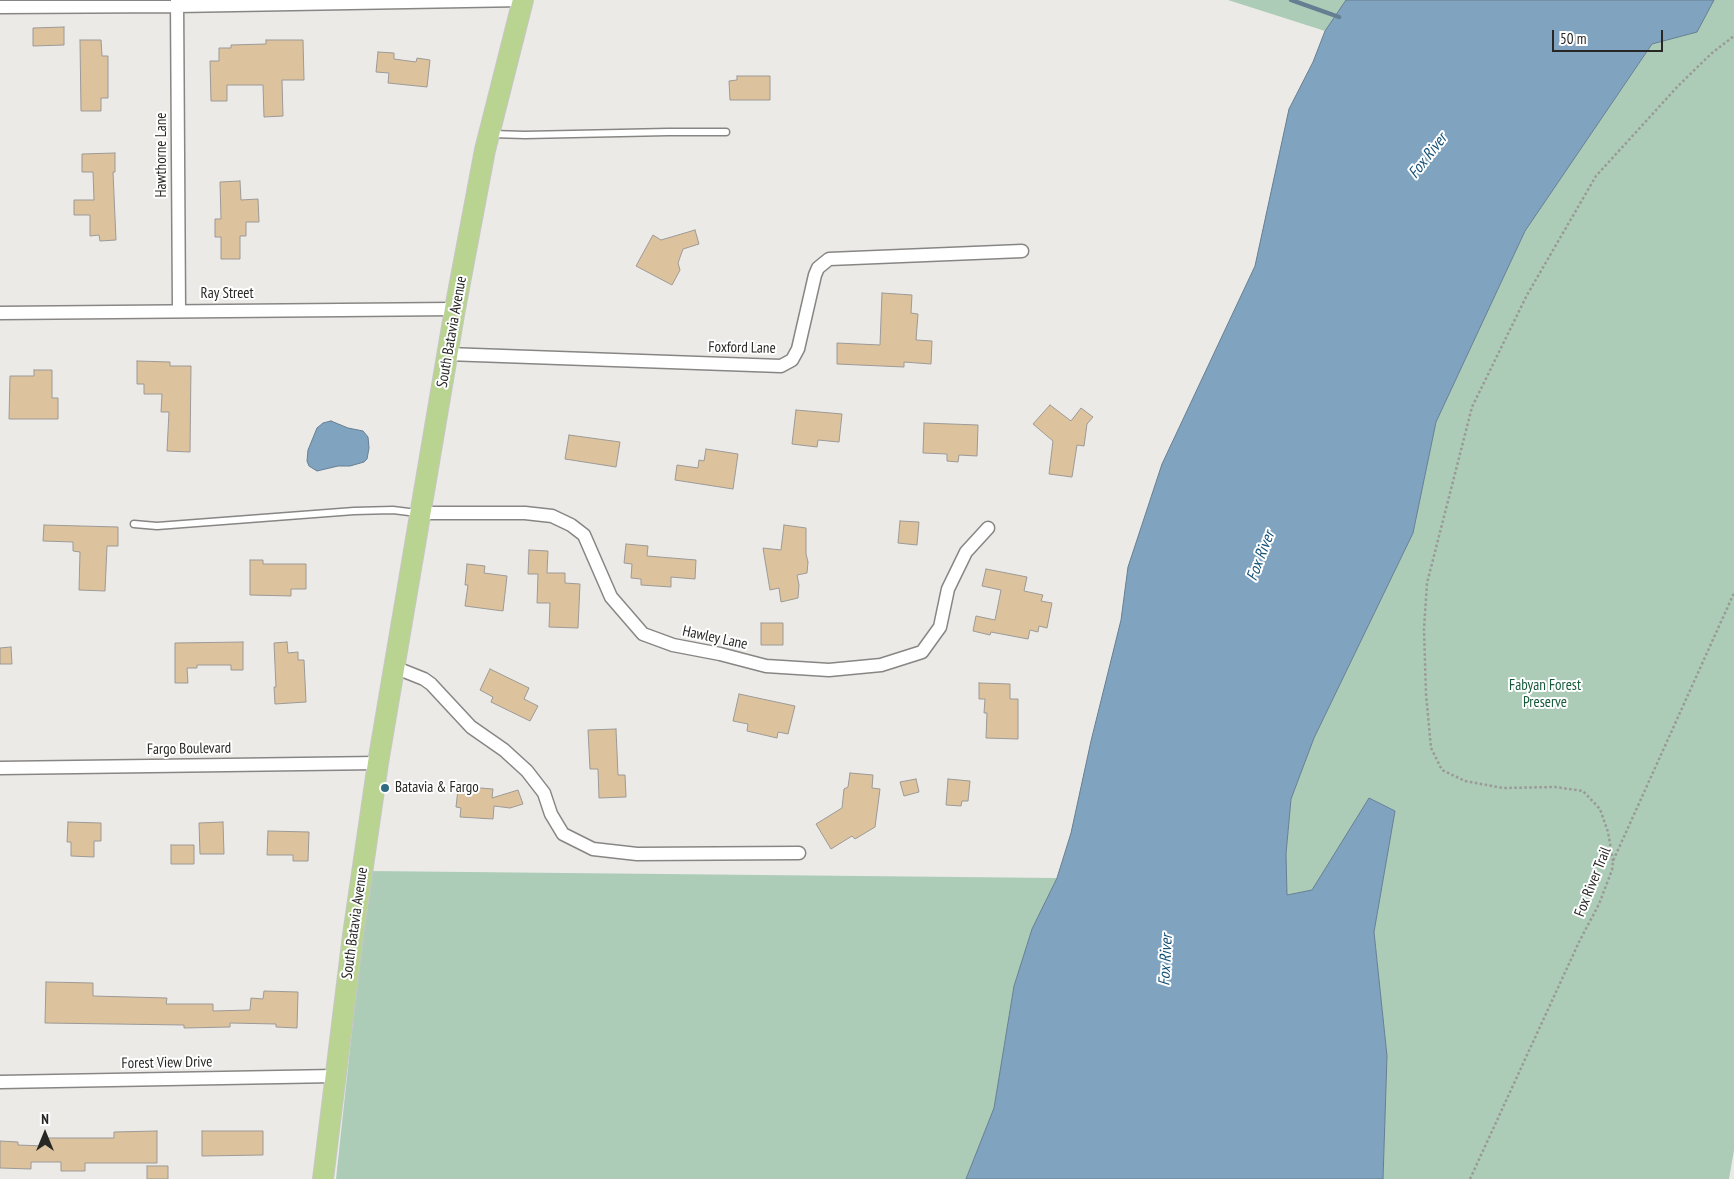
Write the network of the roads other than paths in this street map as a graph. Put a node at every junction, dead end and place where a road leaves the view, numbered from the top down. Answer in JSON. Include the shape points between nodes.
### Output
{"nodes":[{"id":1,"x":523,"y":0,"type":"edge"},
{"id":2,"x":177,"y":3,"type":"edge"},
{"id":3,"x":0,"y":7,"type":"edge"},
{"id":4,"x":726,"y":132,"type":"dead end"},
{"id":5,"x":488,"y":134,"type":"junction"},
{"id":6,"x":1022,"y":251,"type":"dead end"},
{"id":7,"x":455,"y":309,"type":"junction"},
{"id":8,"x":179,"y":310,"type":"junction"},
{"id":9,"x":0,"y":313,"type":"edge"},
{"id":10,"x":448,"y":354,"type":"junction"},
{"id":11,"x":421,"y":513,"type":"junction"},
{"id":12,"x":134,"y":524,"type":"dead end"},
{"id":13,"x":988,"y":528,"type":"dead end"},
{"id":14,"x":394,"y":667,"type":"junction"},
{"id":15,"x":378,"y":763,"type":"junction"},
{"id":16,"x":0,"y":768,"type":"edge"},
{"id":17,"x":799,"y":853,"type":"dead end"},
{"id":18,"x":335,"y":1076,"type":"junction"},
{"id":19,"x":0,"y":1082,"type":"edge"},
{"id":20,"x":324,"y":1179,"type":"edge"}],
"edges":[{"from":1,"to":2,"type":"street"},
{"from":1,"to":5,"type":"main road","name":"South Batavia Avenue"},
{"from":2,"to":3,"type":"street"},
{"from":2,"to":8,"type":"street","name":"Hawthorne Lane"},
{"from":4,"to":5,"type":"lane"},
{"from":5,"to":7,"type":"main road","name":"South Batavia Avenue"},
{"from":6,"to":10,"type":"street","name":"Foxford Lane","via":[[829,259],[818,268],[813,281],[798,349],[792,360],[781,366]]},
{"from":7,"to":8,"type":"street","name":"Ray Street"},
{"from":7,"to":10,"type":"main road","name":"South Batavia Avenue"},
{"from":8,"to":9,"type":"street","name":"Ray Street"},
{"from":10,"to":11,"type":"main road","name":"South Batavia Avenue"},
{"from":11,"to":12,"type":"lane","via":[[354,511],[157,526]]},
{"from":11,"to":13,"type":"street","name":"Hawley Lane","via":[[552,516],[584,535],[611,597],[643,634],[673,645],[766,666],[829,670],[881,666],[922,652],[940,627],[948,589],[966,552]]},
{"from":11,"to":14,"type":"main road","name":"South Batavia Avenue"},
{"from":14,"to":15,"type":"main road","name":"South Batavia Avenue"},
{"from":14,"to":17,"type":"street","via":[[431,684],[471,726],[504,750],[544,793],[563,834],[594,849],[637,854]]},
{"from":15,"to":16,"type":"street","name":"Fargo Boulevard"},
{"from":15,"to":18,"type":"main road","name":"South Batavia Avenue"},
{"from":18,"to":19,"type":"street","name":"Forest View Drive"},
{"from":18,"to":20,"type":"main road","name":"South Batavia Avenue"}]}
